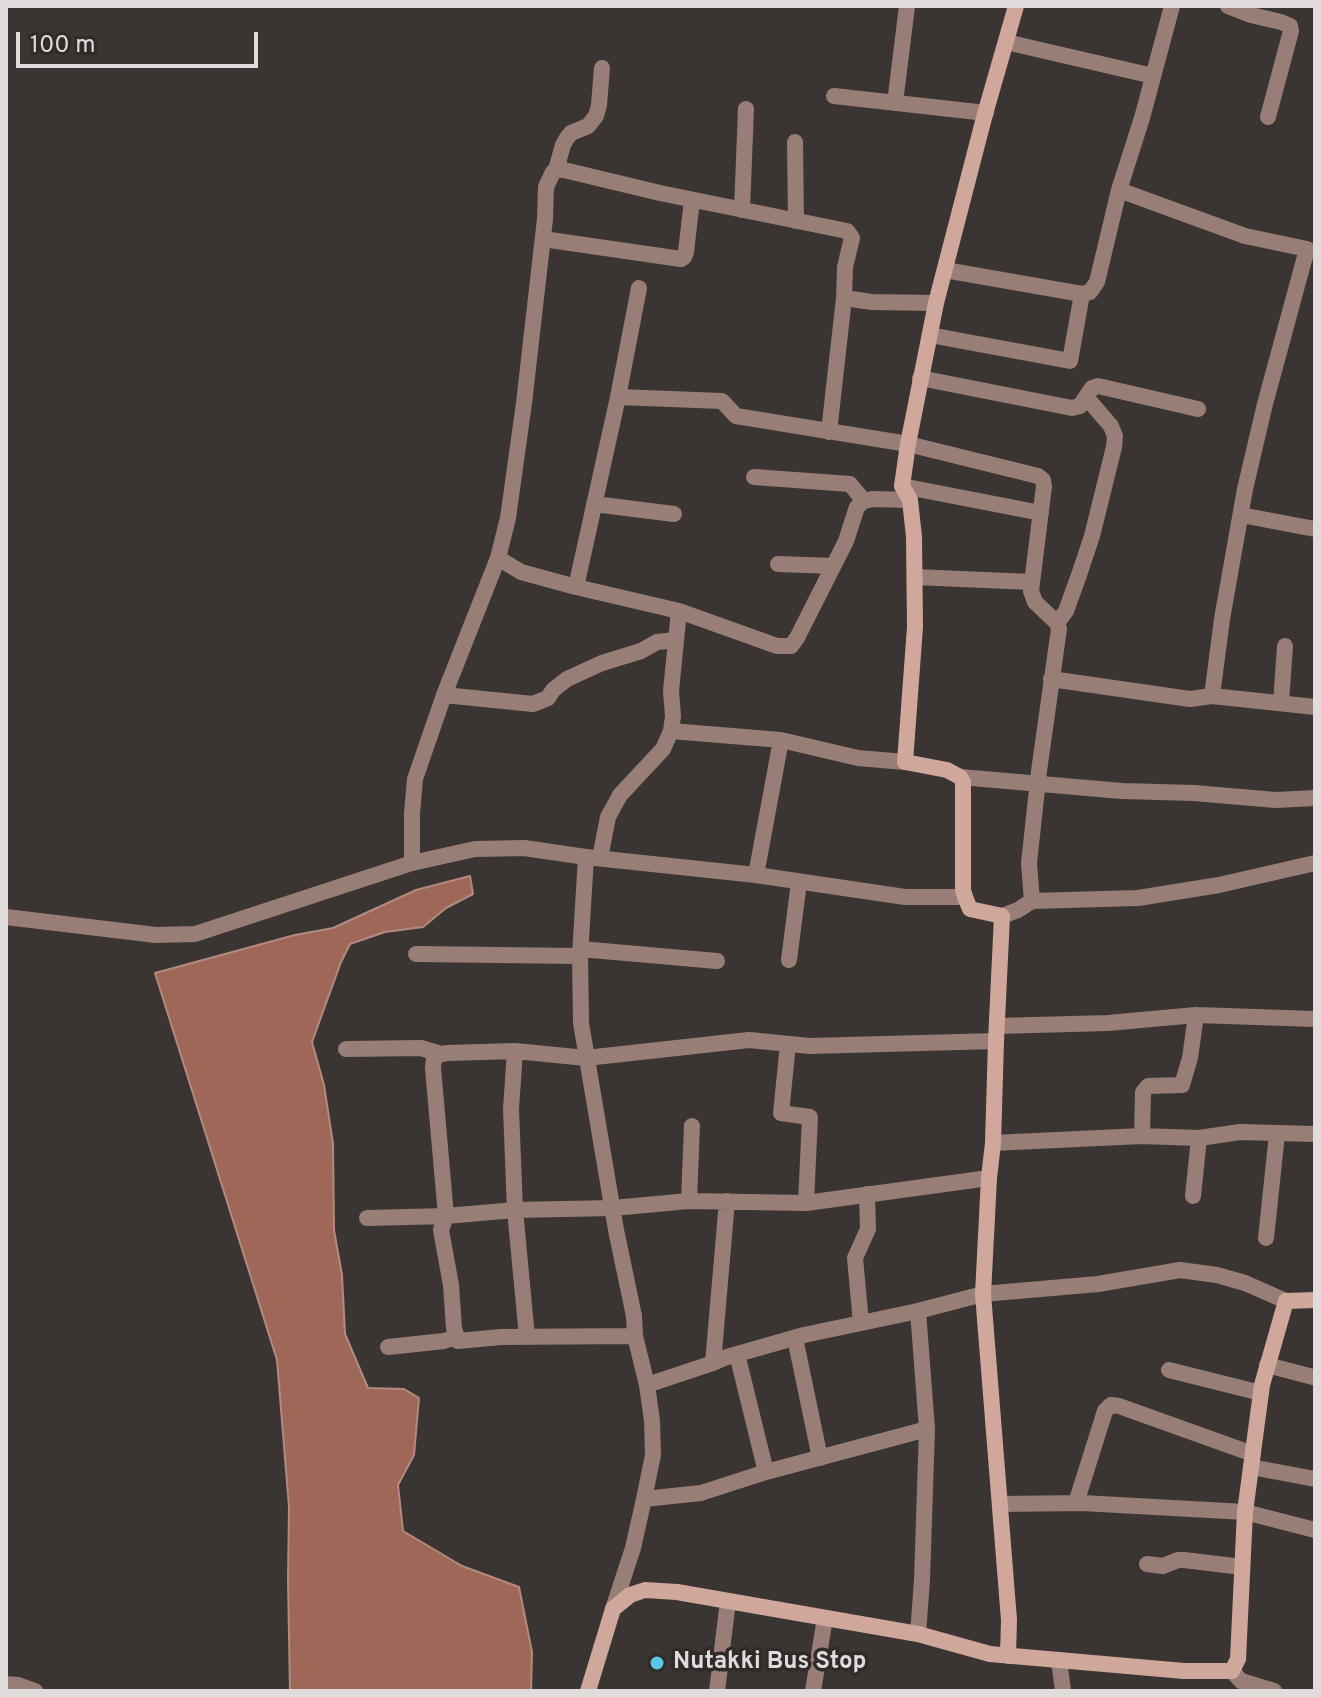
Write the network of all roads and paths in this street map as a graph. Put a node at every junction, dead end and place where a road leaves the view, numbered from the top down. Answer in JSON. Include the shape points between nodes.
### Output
{"nodes":[{"id":1,"x":907,"y":6,"type":"edge"},
{"id":2,"x":1016,"y":6,"type":"edge"},
{"id":3,"x":1172,"y":6,"type":"edge"},
{"id":4,"x":1228,"y":6,"type":"edge"},
{"id":5,"x":1006,"y":42,"type":"junction"},
{"id":6,"x":602,"y":68,"type":"dead end"},
{"id":7,"x":1153,"y":76,"type":"junction"},
{"id":8,"x":834,"y":96,"type":"dead end"},
{"id":9,"x":895,"y":103,"type":"junction"},
{"id":10,"x":746,"y":109,"type":"dead end"},
{"id":11,"x":986,"y":113,"type":"junction"},
{"id":12,"x":1268,"y":117,"type":"dead end"},
{"id":13,"x":795,"y":142,"type":"dead end"},
{"id":14,"x":556,"y":170,"type":"junction"},
{"id":15,"x":1119,"y":190,"type":"junction"},
{"id":16,"x":692,"y":200,"type":"junction"},
{"id":17,"x":742,"y":210,"type":"junction"},
{"id":18,"x":796,"y":221,"type":"junction"},
{"id":19,"x":543,"y":239,"type":"junction"},
{"id":20,"x":945,"y":270,"type":"junction"},
{"id":21,"x":639,"y":288,"type":"dead end"},
{"id":22,"x":1082,"y":294,"type":"junction"},
{"id":23,"x":844,"y":298,"type":"junction"},
{"id":24,"x":936,"y":303,"type":"junction"},
{"id":25,"x":930,"y":335,"type":"junction"},
{"id":26,"x":920,"y":378,"type":"junction"},
{"id":27,"x":618,"y":397,"type":"junction"},
{"id":28,"x":1086,"y":397,"type":"junction"},
{"id":29,"x":1198,"y":409,"type":"dead end"},
{"id":30,"x":829,"y":432,"type":"junction"},
{"id":31,"x":908,"y":444,"type":"junction"},
{"id":32,"x":754,"y":477,"type":"dead end"},
{"id":33,"x":906,"y":493,"type":"junction"},
{"id":34,"x":864,"y":501,"type":"junction"},
{"id":35,"x":594,"y":504,"type":"junction"},
{"id":36,"x":1041,"y":513,"type":"junction"},
{"id":37,"x":674,"y":514,"type":"dead end"},
{"id":38,"x":1241,"y":515,"type":"junction"},
{"id":39,"x":1315,"y":529,"type":"edge"},
{"id":40,"x":498,"y":558,"type":"junction"},
{"id":41,"x":778,"y":564,"type":"dead end"},
{"id":42,"x":833,"y":566,"type":"junction"},
{"id":43,"x":915,"y":577,"type":"junction"},
{"id":44,"x":1031,"y":582,"type":"junction"},
{"id":45,"x":576,"y":587,"type":"junction"},
{"id":46,"x":679,"y":611,"type":"junction"},
{"id":47,"x":1057,"y":623,"type":"junction"},
{"id":48,"x":676,"y":640,"type":"junction"},
{"id":49,"x":1285,"y":646,"type":"dead end"},
{"id":50,"x":1051,"y":679,"type":"junction"},
{"id":51,"x":444,"y":695,"type":"junction"},
{"id":52,"x":1212,"y":696,"type":"junction"},
{"id":53,"x":1281,"y":703,"type":"junction"},
{"id":54,"x":1315,"y":707,"type":"edge"},
{"id":55,"x":671,"y":731,"type":"junction"},
{"id":56,"x":781,"y":740,"type":"junction"},
{"id":57,"x":905,"y":762,"type":"junction"},
{"id":58,"x":960,"y":777,"type":"junction"},
{"id":59,"x":1038,"y":785,"type":"junction"},
{"id":60,"x":1315,"y":798,"type":"edge"},
{"id":61,"x":593,"y":858,"type":"junction"},
{"id":62,"x":412,"y":863,"type":"junction"},
{"id":63,"x":1315,"y":863,"type":"edge"},
{"id":64,"x":756,"y":875,"type":"junction"},
{"id":65,"x":799,"y":882,"type":"junction"},
{"id":66,"x":965,"y":897,"type":"junction"},
{"id":67,"x":1032,"y":901,"type":"junction"},
{"id":68,"x":1002,"y":916,"type":"junction"},
{"id":69,"x":6,"y":917,"type":"edge"},
{"id":70,"x":580,"y":952,"type":"junction"},
{"id":71,"x":416,"y":954,"type":"dead end"},
{"id":72,"x":789,"y":960,"type":"dead end"},
{"id":73,"x":717,"y":961,"type":"dead end"},
{"id":74,"x":1196,"y":1015,"type":"junction"},
{"id":75,"x":1315,"y":1019,"type":"edge"},
{"id":76,"x":996,"y":1034,"type":"junction"},
{"id":77,"x":788,"y":1044,"type":"junction"},
{"id":78,"x":346,"y":1049,"type":"dead end"},
{"id":79,"x":515,"y":1051,"type":"junction"},
{"id":80,"x":441,"y":1054,"type":"junction"},
{"id":81,"x":586,"y":1058,"type":"junction"},
{"id":82,"x":692,"y":1126,"type":"dead end"},
{"id":83,"x":1277,"y":1134,"type":"junction"},
{"id":84,"x":1315,"y":1134,"type":"edge"},
{"id":85,"x":1142,"y":1136,"type":"junction"},
{"id":86,"x":1199,"y":1138,"type":"junction"},
{"id":87,"x":993,"y":1143,"type":"junction"},
{"id":88,"x":989,"y":1178,"type":"junction"},
{"id":89,"x":867,"y":1194,"type":"junction"},
{"id":90,"x":1193,"y":1196,"type":"dead end"},
{"id":91,"x":689,"y":1201,"type":"junction"},
{"id":92,"x":727,"y":1201,"type":"junction"},
{"id":93,"x":806,"y":1203,"type":"junction"},
{"id":94,"x":613,"y":1208,"type":"junction"},
{"id":95,"x":515,"y":1210,"type":"junction"},
{"id":96,"x":446,"y":1216,"type":"junction"},
{"id":97,"x":367,"y":1218,"type":"dead end"},
{"id":98,"x":1266,"y":1238,"type":"dead end"},
{"id":99,"x":983,"y":1294,"type":"junction"},
{"id":100,"x":1315,"y":1300,"type":"edge"},
{"id":101,"x":1286,"y":1301,"type":"junction"},
{"id":102,"x":918,"y":1311,"type":"junction"},
{"id":103,"x":861,"y":1323,"type":"junction"},
{"id":104,"x":635,"y":1336,"type":"junction"},
{"id":105,"x":456,"y":1337,"type":"junction"},
{"id":106,"x":527,"y":1337,"type":"junction"},
{"id":107,"x":795,"y":1338,"type":"junction"},
{"id":108,"x":388,"y":1347,"type":"dead end"},
{"id":109,"x":737,"y":1354,"type":"junction"},
{"id":110,"x":713,"y":1363,"type":"junction"},
{"id":111,"x":1267,"y":1365,"type":"junction"},
{"id":112,"x":1169,"y":1370,"type":"dead end"},
{"id":113,"x":1313,"y":1377,"type":"dead end"},
{"id":114,"x":647,"y":1385,"type":"junction"},
{"id":115,"x":1261,"y":1393,"type":"junction"},
{"id":116,"x":927,"y":1429,"type":"junction"},
{"id":117,"x":820,"y":1458,"type":"junction"},
{"id":118,"x":1252,"y":1460,"type":"junction"},
{"id":119,"x":766,"y":1472,"type":"junction"},
{"id":120,"x":1315,"y":1479,"type":"edge"},
{"id":121,"x":644,"y":1499,"type":"junction"},
{"id":122,"x":1076,"y":1503,"type":"junction"},
{"id":123,"x":1000,"y":1504,"type":"junction"},
{"id":124,"x":1245,"y":1512,"type":"junction"},
{"id":125,"x":1315,"y":1530,"type":"edge"},
{"id":126,"x":1147,"y":1564,"type":"dead end"},
{"id":127,"x":1242,"y":1567,"type":"junction"},
{"id":128,"x":728,"y":1601,"type":"junction"},
{"id":129,"x":613,"y":1609,"type":"junction"},
{"id":130,"x":825,"y":1618,"type":"junction"},
{"id":131,"x":918,"y":1634,"type":"junction"},
{"id":132,"x":1008,"y":1656,"type":"junction"},
{"id":133,"x":1059,"y":1660,"type":"junction"},
{"id":134,"x":1232,"y":1671,"type":"junction"},
{"id":135,"x":6,"y":1684,"type":"edge"},
{"id":136,"x":1250,"y":1688,"type":"edge"},
{"id":137,"x":35,"y":1691,"type":"edge"},
{"id":138,"x":588,"y":1691,"type":"edge"},
{"id":139,"x":717,"y":1691,"type":"edge"},
{"id":140,"x":813,"y":1691,"type":"edge"},
{"id":141,"x":1063,"y":1691,"type":"edge"},
{"id":142,"x":1274,"y":1691,"type":"edge"}],
"edges":[{"from":1,"to":9,"type":"street"},
{"from":2,"to":5,"type":"main road"},
{"from":3,"to":7,"type":"street"},
{"from":4,"to":12,"type":"street","via":[[1290,26]]},
{"from":5,"to":7,"type":"street"},
{"from":5,"to":11,"type":"main road"},
{"from":6,"to":14,"type":"street","via":[[596,116],[567,138]]},
{"from":7,"to":15,"type":"street"},
{"from":8,"to":9,"type":"street"},
{"from":9,"to":11,"type":"street"},
{"from":10,"to":17,"type":"street"},
{"from":11,"to":20,"type":"main road"},
{"from":13,"to":18,"type":"street"},
{"from":14,"to":16,"type":"street"},
{"from":14,"to":19,"type":"street","via":[[546,187]]},
{"from":15,"to":22,"type":"street","via":[[1097,282]]},
{"from":15,"to":38,"type":"street","via":[[1245,236],[1307,249]]},
{"from":16,"to":17,"type":"street"},
{"from":16,"to":19,"type":"street","via":[[681,259]]},
{"from":17,"to":18,"type":"street"},
{"from":18,"to":23,"type":"street","via":[[850,233]]},
{"from":19,"to":40,"type":"street","via":[[508,518]]},
{"from":20,"to":22,"type":"street"},
{"from":20,"to":24,"type":"main road"},
{"from":21,"to":27,"type":"street"},
{"from":22,"to":25,"type":"street","via":[[1070,361]]},
{"from":23,"to":24,"type":"street"},
{"from":23,"to":30,"type":"street"},
{"from":24,"to":25,"type":"main road"},
{"from":25,"to":26,"type":"main road"},
{"from":26,"to":28,"type":"street","via":[[1072,408]]},
{"from":26,"to":31,"type":"main road"},
{"from":27,"to":30,"type":"street","via":[[722,401],[736,416]]},
{"from":27,"to":35,"type":"street"},
{"from":28,"to":29,"type":"street","via":[[1092,388],[1106,387]]},
{"from":28,"to":47,"type":"street","via":[[1111,426],[1114,447],[1092,536]]},
{"from":30,"to":31,"type":"street"},
{"from":31,"to":33,"type":"main road"},
{"from":31,"to":36,"type":"street","via":[[1038,476],[1044,486]]},
{"from":32,"to":34,"type":"street","via":[[850,484]]},
{"from":33,"to":34,"type":"street"},
{"from":33,"to":36,"type":"street"},
{"from":33,"to":43,"type":"main road"},
{"from":34,"to":42,"type":"street"},
{"from":35,"to":37,"type":"street"},
{"from":35,"to":45,"type":"street"},
{"from":36,"to":44,"type":"street"},
{"from":38,"to":39,"type":"street"},
{"from":38,"to":52,"type":"street"},
{"from":40,"to":45,"type":"street","via":[[521,572]]},
{"from":40,"to":51,"type":"street"},
{"from":41,"to":42,"type":"street"},
{"from":42,"to":46,"type":"street","via":[[791,646],[777,646]]},
{"from":43,"to":44,"type":"street"},
{"from":43,"to":57,"type":"main road"},
{"from":44,"to":47,"type":"street","via":[[1035,602]]},
{"from":45,"to":46,"type":"street"},
{"from":46,"to":48,"type":"street"},
{"from":47,"to":50,"type":"street"},
{"from":48,"to":51,"type":"street","via":[[602,663],[567,679],[548,698],[533,704]]},
{"from":48,"to":55,"type":"street"},
{"from":49,"to":53,"type":"street"},
{"from":50,"to":52,"type":"street","via":[[1190,699]]},
{"from":50,"to":59,"type":"street"},
{"from":51,"to":62,"type":"street","via":[[415,779]]},
{"from":52,"to":53,"type":"street"},
{"from":53,"to":54,"type":"street"},
{"from":55,"to":56,"type":"street"},
{"from":55,"to":61,"type":"street","via":[[663,749],[620,795]]},
{"from":56,"to":57,"type":"street","via":[[858,758]]},
{"from":56,"to":64,"type":"street"},
{"from":57,"to":58,"type":"main road"},
{"from":58,"to":59,"type":"street"},
{"from":58,"to":66,"type":"main road"},
{"from":59,"to":60,"type":"street"},
{"from":59,"to":67,"type":"street","via":[[1029,863]]},
{"from":61,"to":62,"type":"street","via":[[524,848],[475,849]]},
{"from":61,"to":64,"type":"street"},
{"from":61,"to":70,"type":"street"},
{"from":62,"to":69,"type":"street","via":[[195,934],[156,935]]},
{"from":63,"to":67,"type":"street","via":[[1138,898]]},
{"from":64,"to":65,"type":"street"},
{"from":65,"to":66,"type":"street","via":[[905,897]]},
{"from":65,"to":72,"type":"street"},
{"from":66,"to":68,"type":"main road","via":[[970,909]]},
{"from":67,"to":68,"type":"street"},
{"from":68,"to":76,"type":"main road"},
{"from":70,"to":71,"type":"street"},
{"from":70,"to":73,"type":"street"},
{"from":70,"to":81,"type":"street"},
{"from":74,"to":75,"type":"street"},
{"from":74,"to":76,"type":"street"},
{"from":74,"to":85,"type":"street","via":[[1182,1085],[1148,1086],[1143,1092]]},
{"from":76,"to":77,"type":"street"},
{"from":76,"to":87,"type":"main road"},
{"from":77,"to":81,"type":"street","via":[[749,1040]]},
{"from":77,"to":93,"type":"street","via":[[781,1113],[810,1117]]},
{"from":78,"to":80,"type":"street","via":[[421,1048]]},
{"from":79,"to":80,"type":"street"},
{"from":79,"to":81,"type":"street"},
{"from":79,"to":95,"type":"street"},
{"from":80,"to":96,"type":"street","via":[[434,1058],[433,1068]]},
{"from":81,"to":94,"type":"street"},
{"from":82,"to":91,"type":"street"},
{"from":83,"to":84,"type":"street"},
{"from":83,"to":86,"type":"street"},
{"from":83,"to":98,"type":"street"},
{"from":85,"to":86,"type":"street"},
{"from":85,"to":87,"type":"street"},
{"from":86,"to":90,"type":"street"},
{"from":87,"to":88,"type":"main road"},
{"from":88,"to":89,"type":"street"},
{"from":88,"to":99,"type":"main road"},
{"from":89,"to":93,"type":"street"},
{"from":89,"to":103,"type":"street","via":[[868,1229],[855,1258]]},
{"from":91,"to":92,"type":"street"},
{"from":91,"to":94,"type":"street"},
{"from":92,"to":93,"type":"street"},
{"from":92,"to":110,"type":"street"},
{"from":94,"to":95,"type":"street"},
{"from":94,"to":104,"type":"street"},
{"from":95,"to":96,"type":"street"},
{"from":95,"to":106,"type":"street"},
{"from":96,"to":97,"type":"street"},
{"from":96,"to":105,"type":"street","via":[[441,1230]]},
{"from":99,"to":101,"type":"street","via":[[1180,1270],[1245,1283]]},
{"from":99,"to":102,"type":"street"},
{"from":99,"to":123,"type":"main road"},
{"from":100,"to":101,"type":"main road"},
{"from":101,"to":111,"type":"main road"},
{"from":102,"to":103,"type":"street"},
{"from":102,"to":116,"type":"street"},
{"from":103,"to":107,"type":"street"},
{"from":104,"to":106,"type":"street"},
{"from":104,"to":114,"type":"street"},
{"from":105,"to":106,"type":"street"},
{"from":105,"to":108,"type":"street"},
{"from":107,"to":109,"type":"street"},
{"from":107,"to":117,"type":"street"},
{"from":109,"to":110,"type":"street"},
{"from":109,"to":119,"type":"street"},
{"from":110,"to":114,"type":"street"},
{"from":111,"to":113,"type":"street"},
{"from":111,"to":115,"type":"main road"},
{"from":112,"to":115,"type":"street"},
{"from":114,"to":121,"type":"street","via":[[653,1455]]},
{"from":115,"to":118,"type":"main road"},
{"from":116,"to":117,"type":"street"},
{"from":116,"to":131,"type":"street"},
{"from":117,"to":119,"type":"street"},
{"from":118,"to":120,"type":"street"},
{"from":118,"to":122,"type":"street","via":[[1111,1405]]},
{"from":118,"to":124,"type":"main road"},
{"from":119,"to":121,"type":"street","via":[[701,1493]]},
{"from":121,"to":129,"type":"street"},
{"from":122,"to":123,"type":"street"},
{"from":122,"to":124,"type":"street"},
{"from":123,"to":132,"type":"main road"},
{"from":124,"to":125,"type":"street"},
{"from":124,"to":127,"type":"main road"},
{"from":126,"to":127,"type":"street","via":[[1184,1560]]},
{"from":127,"to":134,"type":"main road","via":[[1238,1659]]},
{"from":128,"to":129,"type":"main road","via":[[645,1590]]},
{"from":128,"to":130,"type":"main road"},
{"from":128,"to":139,"type":"street"},
{"from":129,"to":138,"type":"main road"},
{"from":130,"to":131,"type":"main road"},
{"from":130,"to":140,"type":"street"},
{"from":131,"to":132,"type":"main road"},
{"from":132,"to":133,"type":"main road"},
{"from":133,"to":134,"type":"main road"},
{"from":133,"to":141,"type":"street"},
{"from":134,"to":136,"type":"street"},
{"from":135,"to":137,"type":"street"},
{"from":136,"to":142,"type":"street"}]}
